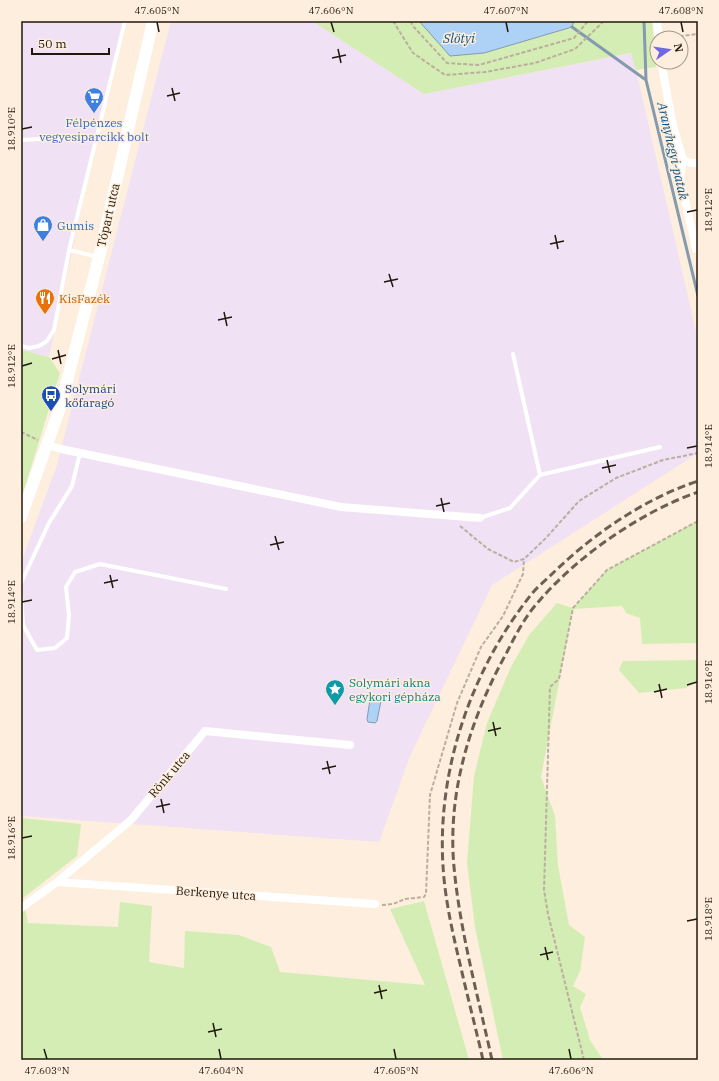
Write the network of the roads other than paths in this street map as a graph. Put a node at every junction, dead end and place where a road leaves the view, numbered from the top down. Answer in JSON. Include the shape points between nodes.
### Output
{"nodes":[{"id":1,"x":125,"y":21,"type":"edge"},
{"id":2,"x":153,"y":21,"type":"edge"},
{"id":3,"x":662,"y":70,"type":"edge"},
{"id":4,"x":97,"y":136,"type":"junction"},
{"id":5,"x":21,"y":140,"type":"edge"},
{"id":6,"x":683,"y":160,"type":"junction"},
{"id":7,"x":698,"y":163,"type":"edge"},
{"id":8,"x":695,"y":246,"type":"dead end"},
{"id":9,"x":69,"y":250,"type":"junction"},
{"id":10,"x":99,"y":257,"type":"junction"},
{"id":11,"x":21,"y":346,"type":"edge"},
{"id":12,"x":513,"y":354,"type":"dead end"},
{"id":13,"x":48,"y":445,"type":"junction"},
{"id":14,"x":660,"y":447,"type":"dead end"},
{"id":15,"x":80,"y":453,"type":"junction"},
{"id":16,"x":540,"y":475,"type":"junction"},
{"id":17,"x":21,"y":517,"type":"edge"},
{"id":18,"x":480,"y":518,"type":"joint"},
{"id":19,"x":21,"y":583,"type":"edge"},
{"id":20,"x":226,"y":588,"type":"dead end"},
{"id":21,"x":21,"y":594,"type":"edge"},
{"id":22,"x":350,"y":746,"type":"dead end"},
{"id":23,"x":57,"y":882,"type":"junction"},
{"id":24,"x":375,"y":904,"type":"dead end"},
{"id":25,"x":21,"y":908,"type":"edge"}],
"edges":[{"from":1,"to":4,"type":"lane"},
{"from":2,"to":10,"type":"main road","name":"Tópart utca"},
{"from":3,"to":6,"type":"street","via":[[673,126]]},
{"from":4,"to":5,"type":"lane"},
{"from":4,"to":9,"type":"lane"},
{"from":6,"to":7,"type":"street"},
{"from":6,"to":8,"type":"street","via":[[680,178]]},
{"from":9,"to":10,"type":"lane"},
{"from":9,"to":11,"type":"lane","via":[[54,330],[47,341],[39,346]]},
{"from":10,"to":13,"type":"main road","name":"Tópart utca"},
{"from":12,"to":16,"type":"lane"},
{"from":13,"to":15,"type":"street"},
{"from":13,"to":17,"type":"main road","name":"Tópart utca"},
{"from":14,"to":16,"type":"lane"},
{"from":15,"to":18,"type":"street","via":[[341,507]]},
{"from":15,"to":19,"type":"lane","via":[[72,486],[48,523]]},
{"from":16,"to":18,"type":"lane","via":[[510,508]]},
{"from":20,"to":21,"type":"lane","via":[[100,564],[76,572],[66,587],[69,615],[67,638],[55,648],[36,650],[23,625]]},
{"from":22,"to":23,"type":"street","name":"Rönk utca","via":[[205,731],[131,820]]},
{"from":23,"to":24,"type":"street","name":"Berkenye utca"},
{"from":23,"to":25,"type":"street","name":"Rönk utca"}]}
